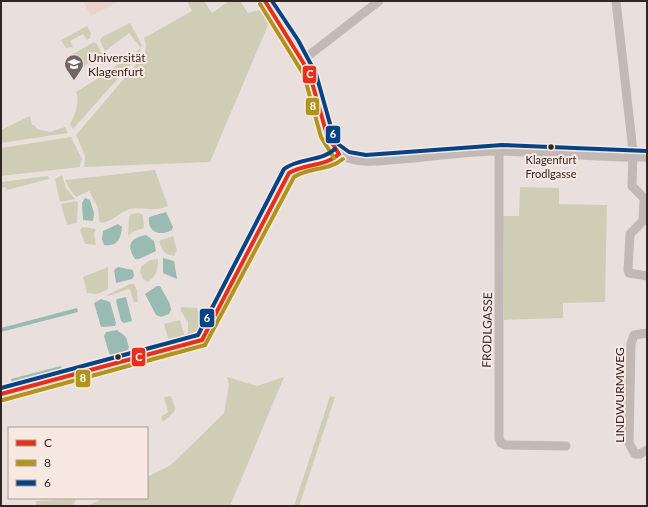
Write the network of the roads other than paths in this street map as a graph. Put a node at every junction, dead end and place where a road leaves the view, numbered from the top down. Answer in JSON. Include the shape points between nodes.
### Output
{"nodes":[{"id":1,"x":266,"y":1,"type":"edge"},
{"id":2,"x":379,"y":1,"type":"edge"},
{"id":3,"x":616,"y":1,"type":"edge"},
{"id":4,"x":300,"y":57,"type":"junction"},
{"id":5,"x":499,"y":151,"type":"junction"},
{"id":6,"x":632,"y":158,"type":"junction"},
{"id":7,"x":647,"y":158,"type":"edge"},
{"id":8,"x":645,"y":221,"type":"edge"},
{"id":9,"x":647,"y":276,"type":"edge"},
{"id":10,"x":647,"y":333,"type":"edge"},
{"id":11,"x":566,"y":446,"type":"dead end"},
{"id":12,"x":647,"y":450,"type":"edge"}],
"edges":[{"from":1,"to":4,"type":"street"},
{"from":2,"to":4,"type":"street","via":[[308,56]]},
{"from":3,"to":6,"type":"street"},
{"from":4,"to":5,"type":"street","via":[[315,89],[324,132],[339,154],[359,161]]},
{"from":5,"to":6,"type":"street"},
{"from":5,"to":11,"type":"street","name":"FRODLGASSE","via":[[499,438],[505,445]]},
{"from":6,"to":7,"type":"street"},
{"from":6,"to":8,"type":"street","via":[[632,186],[644,198]]},
{"from":8,"to":9,"type":"street","via":[[630,234],[628,270],[633,275]]},
{"from":10,"to":12,"type":"street","name":"LINDWURMWEG","via":[[634,335],[631,344],[629,443],[635,454]]}]}
